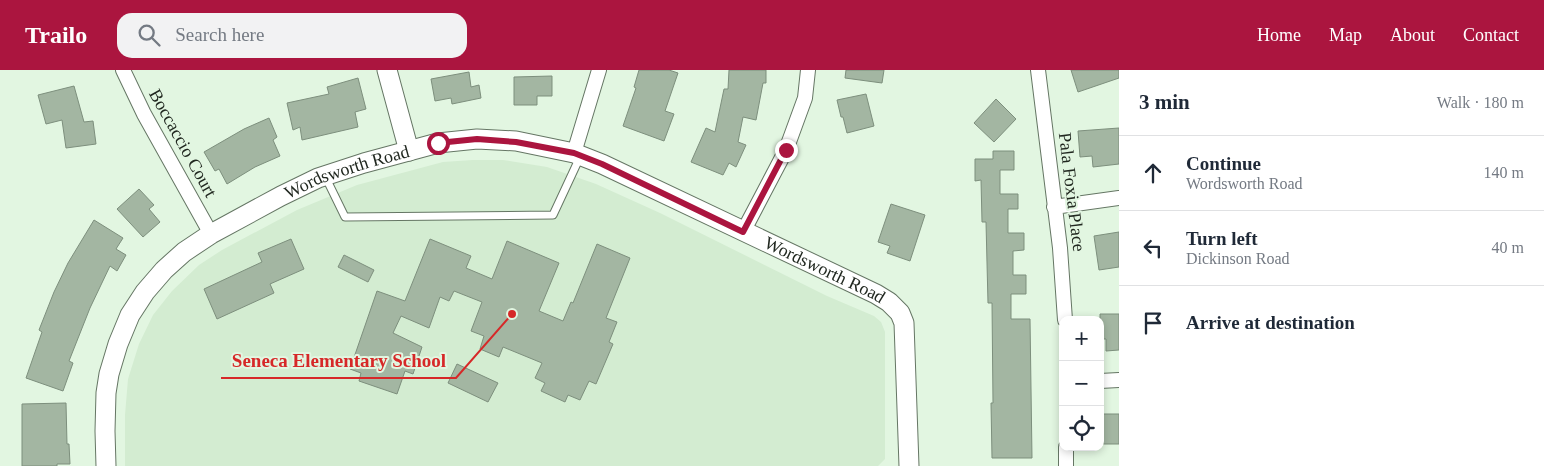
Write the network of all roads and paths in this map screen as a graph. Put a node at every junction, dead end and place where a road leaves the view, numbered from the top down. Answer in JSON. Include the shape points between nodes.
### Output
{"nodes":[{"id":1,"x":123,"y":70,"type":"edge"},
{"id":2,"x":387,"y":70,"type":"edge"},
{"id":3,"x":599,"y":70,"type":"edge"},
{"id":4,"x":808,"y":70,"type":"edge"},
{"id":5,"x":1038,"y":70,"type":"edge"},
{"id":6,"x":409,"y":151,"type":"junction"},
{"id":7,"x":578,"y":154,"type":"junction"},
{"id":8,"x":325,"y":176,"type":"junction"},
{"id":9,"x":1119,"y":198,"type":"edge"},
{"id":10,"x":1054,"y":207,"type":"junction"},
{"id":11,"x":743,"y":232,"type":"junction"},
{"id":12,"x":212,"y":234,"type":"junction"},
{"id":13,"x":1065,"y":316,"type":"edge"},
{"id":14,"x":1119,"y":380,"type":"edge"},
{"id":15,"x":1104,"y":381,"type":"edge"},
{"id":16,"x":1066,"y":451,"type":"edge"},
{"id":17,"x":106,"y":466,"type":"edge"},
{"id":18,"x":909,"y":466,"type":"edge"},
{"id":19,"x":1066,"y":466,"type":"edge"}],
"edges":[{"from":1,"to":12,"type":"street","name":"Boccaccio Court","via":[[144,114]]},
{"from":2,"to":6,"type":"street"},
{"from":3,"to":7,"type":"street"},
{"from":4,"to":11,"type":"street","via":[[805,98],[786,150]]},
{"from":5,"to":10,"type":"street","name":"Pala Foxia Place"},
{"from":6,"to":7,"type":"street","name":"Wordsworth Road","via":[[438,143],[477,139],[516,142]]},
{"from":6,"to":8,"type":"street","name":"Wordsworth Road"},
{"from":7,"to":8,"type":"lane","via":[[553,215],[345,217]]},
{"from":7,"to":11,"type":"street","name":"Wordsworth Road"},
{"from":8,"to":12,"type":"street","name":"Wordsworth Road","via":[[280,196]]},
{"from":9,"to":10,"type":"street"},
{"from":10,"to":13,"type":"street","name":"Pala Foxia Place"},
{"from":11,"to":18,"type":"street","name":"Wordsworth Road","via":[[876,294],[900,313],[905,333]]},
{"from":12,"to":17,"type":"street","name":"Wordsworth Road","via":[[164,270],[130,315],[109,374]]},
{"from":14,"to":15,"type":"street"},
{"from":16,"to":19,"type":"street"}]}
